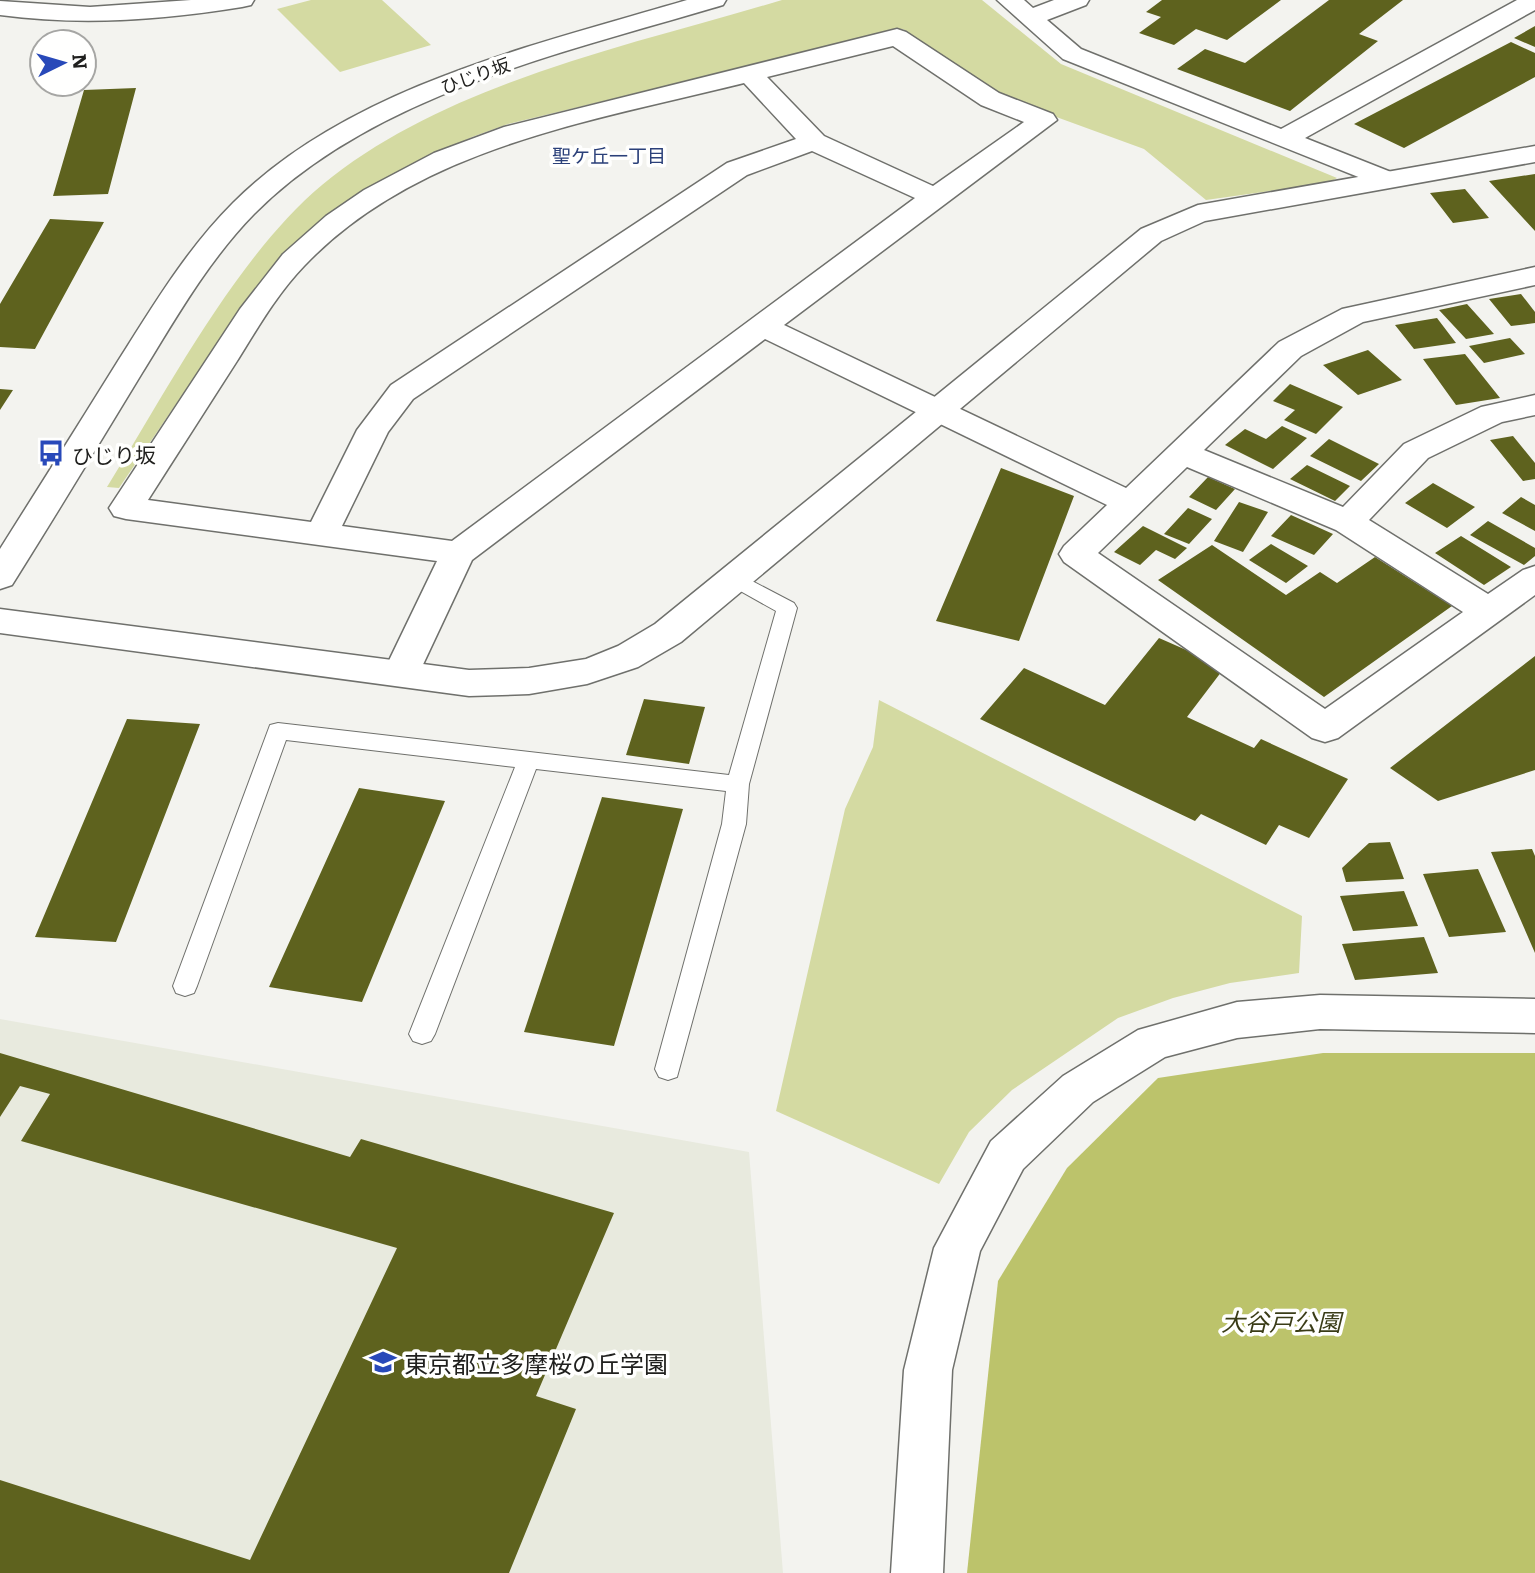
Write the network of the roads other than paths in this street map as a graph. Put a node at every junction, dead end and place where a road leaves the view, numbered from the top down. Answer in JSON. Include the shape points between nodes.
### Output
{"nodes":[{"id":1,"x":242,"y":0,"type":"edge"},
{"id":2,"x":714,"y":0,"type":"edge"},
{"id":3,"x":1009,"y":0,"type":"edge"},
{"id":4,"x":1077,"y":0,"type":"edge"},
{"id":5,"x":1535,"y":0,"type":"edge"},
{"id":6,"x":0,"y":8,"type":"edge"},
{"id":7,"x":1031,"y":17,"type":"junction"},
{"id":8,"x":749,"y":73,"type":"junction"},
{"id":9,"x":1286,"y":138,"type":"junction"},
{"id":10,"x":814,"y":142,"type":"junction"},
{"id":11,"x":1535,"y":154,"type":"edge"},
{"id":12,"x":1386,"y":180,"type":"junction"},
{"id":13,"x":935,"y":197,"type":"junction"},
{"id":14,"x":1535,"y":276,"type":"edge"},
{"id":15,"x":764,"y":327,"type":"junction"},
{"id":16,"x":1535,"y":405,"type":"edge"},
{"id":17,"x":939,"y":409,"type":"junction"},
{"id":18,"x":1181,"y":452,"type":"junction"},
{"id":19,"x":1128,"y":502,"type":"junction"},
{"id":20,"x":1348,"y":522,"type":"junction"},
{"id":21,"x":322,"y":533,"type":"junction"},
{"id":22,"x":458,"y":553,"type":"junction"},
{"id":23,"x":0,"y":578,"type":"edge"},
{"id":24,"x":733,"y":578,"type":"junction"},
{"id":25,"x":1535,"y":578,"type":"edge"},
{"id":26,"x":1488,"y":611,"type":"junction"},
{"id":27,"x":0,"y":621,"type":"edge"},
{"id":28,"x":401,"y":673,"type":"junction"},
{"id":29,"x":529,"y":759,"type":"junction"},
{"id":30,"x":738,"y":785,"type":"junction"},
{"id":31,"x":185,"y":986,"type":"dead end"},
{"id":32,"x":1535,"y":1016,"type":"edge"},
{"id":33,"x":422,"y":1034,"type":"dead end"},
{"id":34,"x":668,"y":1069,"type":"dead end"},
{"id":35,"x":917,"y":1573,"type":"edge"}],
"edges":[{"from":1,"to":6,"type":"street","via":[[189,9],[99,14]]},
{"from":2,"to":23,"type":"street","name":"ひじり坂","via":[[440,87],[381,112],[265,189],[190,271]]},
{"from":3,"to":7,"type":"street"},
{"from":4,"to":7,"type":"street"},
{"from":5,"to":9,"type":"street"},
{"from":7,"to":9,"type":"street","via":[[1072,54]]},
{"from":8,"to":10,"type":"street"},
{"from":8,"to":13,"type":"street","via":[[897,37],[990,99],[1044,120]]},
{"from":8,"to":21,"type":"street","via":[[514,133],[444,159],[335,222],[293,260],[255,309],[126,508]]},
{"from":9,"to":12,"type":"street"},
{"from":10,"to":13,"type":"street"},
{"from":10,"to":21,"type":"street","via":[[737,169],[402,392],[373,430]]},
{"from":11,"to":12,"type":"street"},
{"from":12,"to":17,"type":"street","via":[[1198,214],[1151,234]]},
{"from":13,"to":15,"type":"street"},
{"from":14,"to":18,"type":"street","via":[[1396,304],[1333,325],[1290,349]]},
{"from":15,"to":17,"type":"street"},
{"from":15,"to":22,"type":"street"},
{"from":16,"to":20,"type":"street","via":[[1492,414],[1416,452]]},
{"from":17,"to":19,"type":"street"},
{"from":17,"to":24,"type":"street"},
{"from":18,"to":19,"type":"street"},
{"from":18,"to":20,"type":"street"},
{"from":19,"to":26,"type":"street","via":[[1076,554],[1325,728]]},
{"from":20,"to":26,"type":"street"},
{"from":21,"to":22,"type":"street"},
{"from":22,"to":28,"type":"street"},
{"from":24,"to":28,"type":"street","via":[[668,633],[625,658],[576,674],[521,683],[469,683]]},
{"from":24,"to":30,"type":"lane","via":[[788,608]]},
{"from":25,"to":26,"type":"street"},
{"from":27,"to":28,"type":"street"},
{"from":29,"to":30,"type":"lane"},
{"from":29,"to":31,"type":"lane","via":[[278,731]]},
{"from":29,"to":33,"type":"lane"},
{"from":30,"to":34,"type":"lane","via":[[734,824]]},
{"from":32,"to":35,"type":"street","via":[[1320,1012],[1237,1020],[1153,1043],[1078,1089],[1007,1155],[957,1248],[928,1370]]}]}
